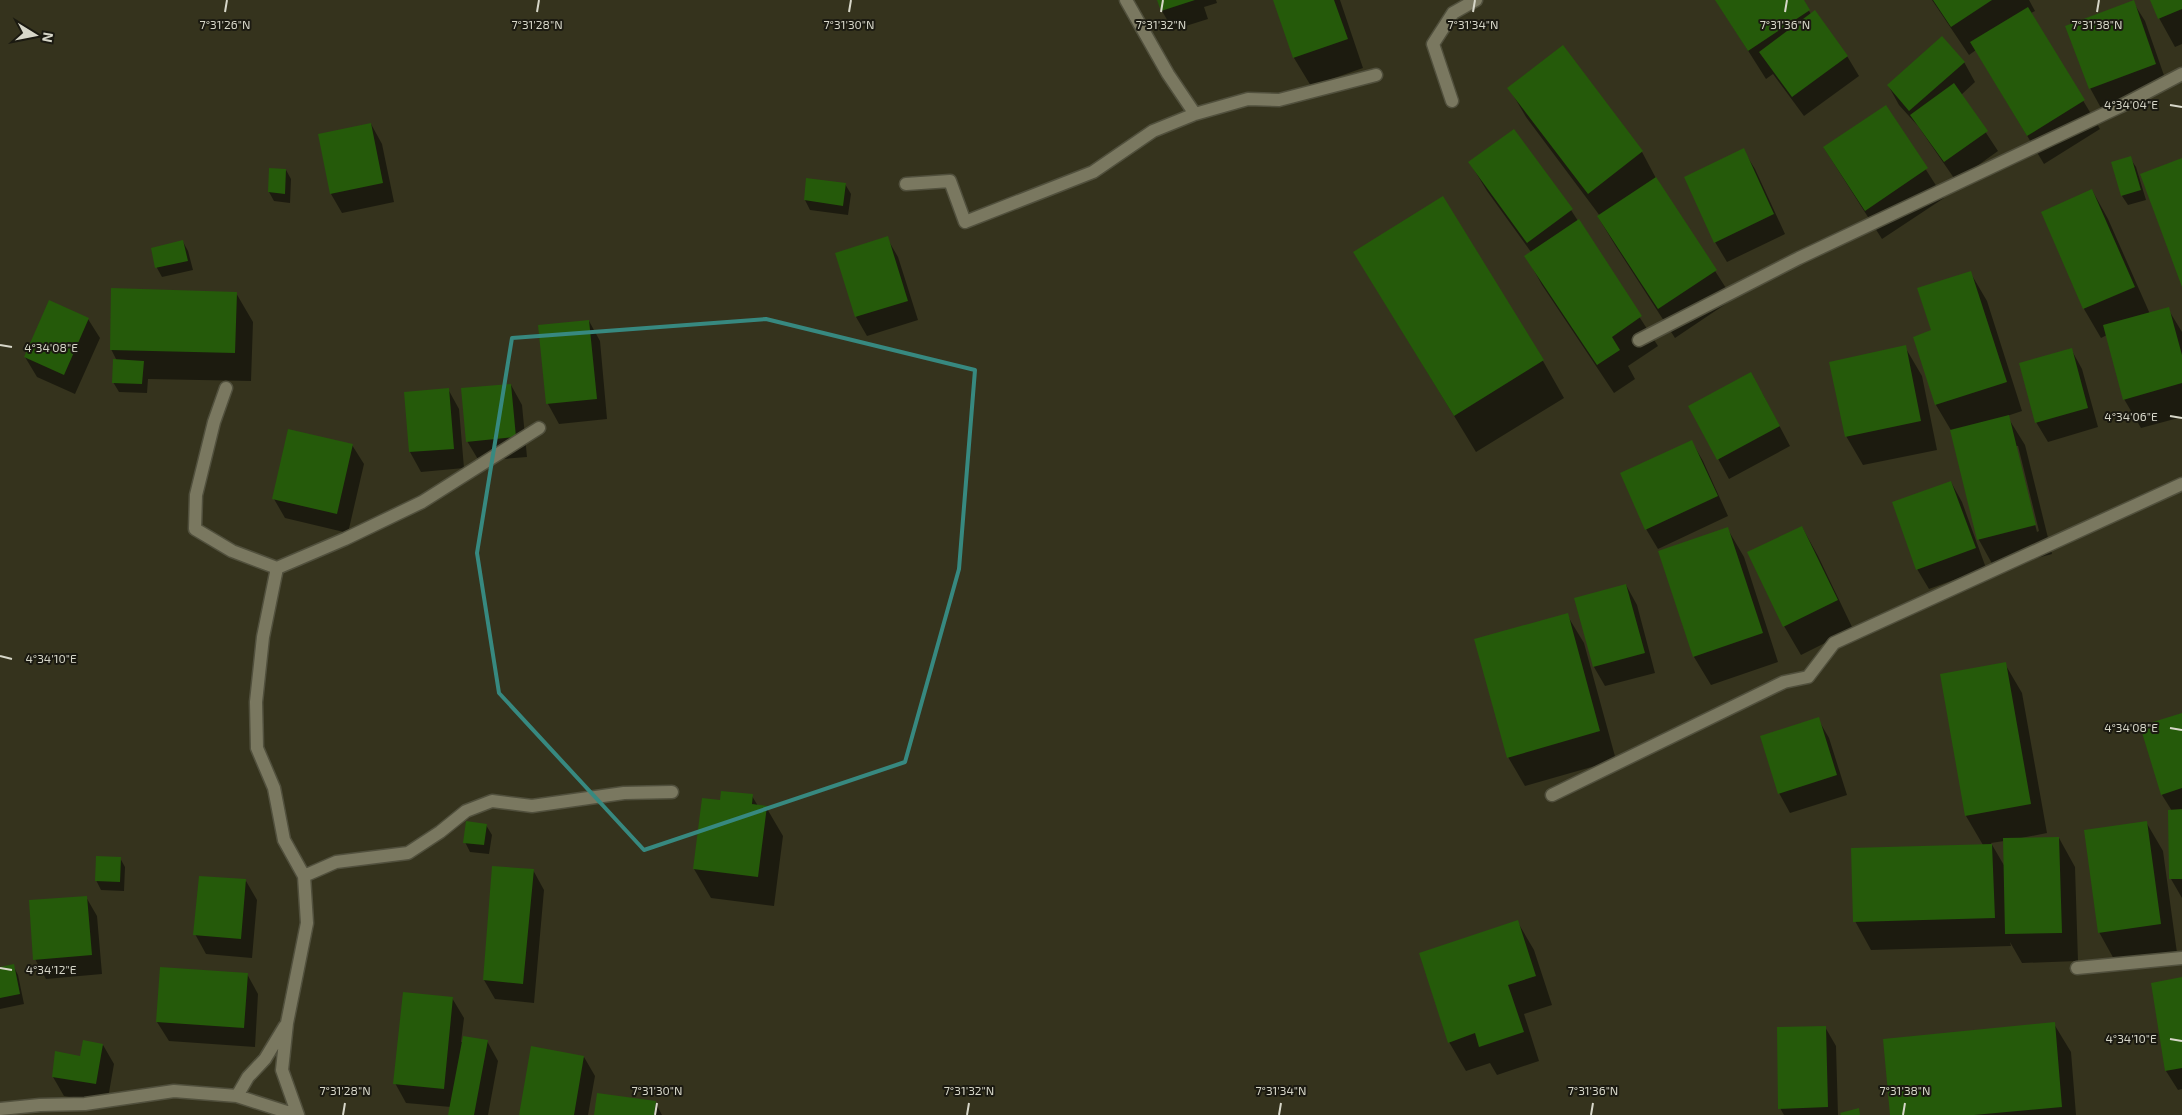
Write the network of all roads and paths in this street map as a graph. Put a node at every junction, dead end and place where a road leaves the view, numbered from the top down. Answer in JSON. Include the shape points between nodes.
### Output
{"nodes":[{"id":1,"x":1126,"y":0,"type":"edge"},
{"id":2,"x":1476,"y":0,"type":"edge"},
{"id":3,"x":2182,"y":74,"type":"edge"},
{"id":4,"x":1376,"y":75,"type":"dead end"},
{"id":5,"x":1452,"y":101,"type":"dead end"},
{"id":6,"x":1195,"y":114,"type":"junction"},
{"id":7,"x":906,"y":184,"type":"dead end"},
{"id":8,"x":1639,"y":340,"type":"dead end"},
{"id":9,"x":226,"y":388,"type":"dead end"},
{"id":10,"x":539,"y":428,"type":"dead end"},
{"id":11,"x":2182,"y":484,"type":"edge"},
{"id":12,"x":277,"y":568,"type":"junction"},
{"id":13,"x":672,"y":792,"type":"dead end"},
{"id":14,"x":1552,"y":795,"type":"dead end"},
{"id":15,"x":304,"y":876,"type":"junction"},
{"id":16,"x":2182,"y":958,"type":"edge"},
{"id":17,"x":2077,"y":968,"type":"dead end"},
{"id":18,"x":287,"y":1023,"type":"junction"},
{"id":19,"x":238,"y":1096,"type":"junction"},
{"id":20,"x":0,"y":1109,"type":"edge"},
{"id":21,"x":297,"y":1115,"type":"edge"}],
"edges":[{"from":1,"to":6,"type":"street","via":[[1163,66]]},
{"from":2,"to":5,"type":"street","via":[[1453,13],[1433,44]]},
{"from":3,"to":8,"type":"street","via":[[1799,258]]},
{"from":4,"to":6,"type":"street","via":[[1279,100],[1248,99]]},
{"from":6,"to":7,"type":"street","via":[[1153,131],[1093,172],[965,222],[950,181]]},
{"from":9,"to":12,"type":"street","via":[[196,495],[195,529],[232,551]]},
{"from":10,"to":12,"type":"street","via":[[422,502]]},
{"from":11,"to":14,"type":"street","via":[[1834,643],[1808,677],[1784,682]]},
{"from":12,"to":15,"type":"street","via":[[263,637],[256,702],[257,748],[274,788],[284,840]]},
{"from":13,"to":15,"type":"street","via":[[624,793],[532,806],[492,801],[466,811],[408,852],[336,862]]},
{"from":15,"to":18,"type":"street","via":[[307,923]]},
{"from":16,"to":17,"type":"street"},
{"from":18,"to":19,"type":"street"},
{"from":18,"to":21,"type":"street","via":[[282,1070]]},
{"from":19,"to":20,"type":"street","via":[[174,1091],[85,1104]]},
{"from":19,"to":21,"type":"street"}]}
